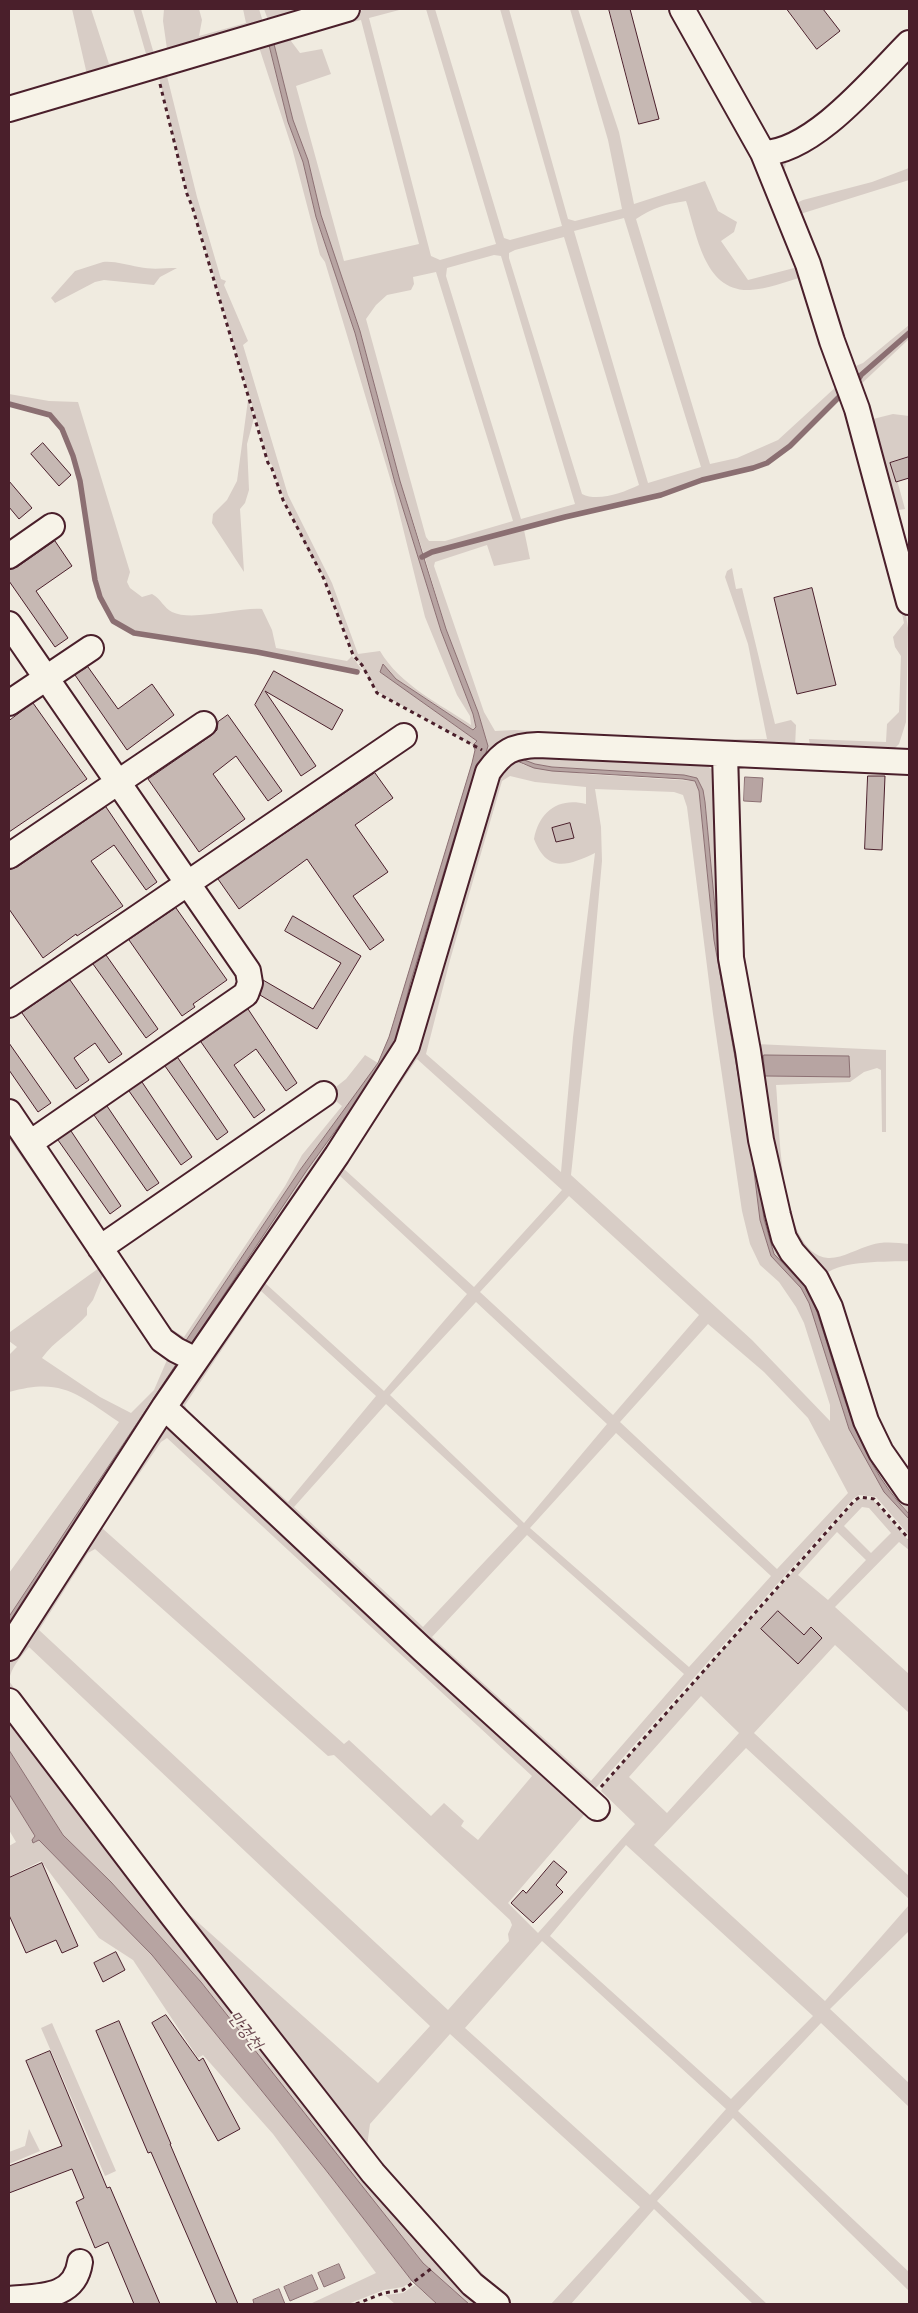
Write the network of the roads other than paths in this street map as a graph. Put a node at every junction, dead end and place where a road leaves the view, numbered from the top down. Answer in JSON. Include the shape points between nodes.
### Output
{"nodes":[{"id":1,"x":347,"y":9,"type":"edge"},
{"id":2,"x":682,"y":9,"type":"edge"},
{"id":3,"x":909,"y":43,"type":"edge"},
{"id":4,"x":9,"y":109,"type":"edge"},
{"id":5,"x":763,"y":153,"type":"junction"},
{"id":6,"x":52,"y":526,"type":"dead end"},
{"id":7,"x":9,"y":556,"type":"edge"},
{"id":8,"x":909,"y":602,"type":"edge"},
{"id":9,"x":9,"y":624,"type":"edge"},
{"id":10,"x":91,"y":648,"type":"dead end"},
{"id":11,"x":46,"y":677,"type":"junction"},
{"id":12,"x":9,"y":703,"type":"edge"},
{"id":13,"x":204,"y":724,"type":"dead end"},
{"id":14,"x":404,"y":736,"type":"dead end"},
{"id":15,"x":909,"y":752,"type":"edge"},
{"id":16,"x":725,"y":754,"type":"junction"},
{"id":17,"x":118,"y":782,"type":"junction"},
{"id":18,"x":9,"y":856,"type":"edge"},
{"id":19,"x":187,"y":884,"type":"junction"},
{"id":20,"x":9,"y":1005,"type":"edge"},
{"id":21,"x":324,"y":1094,"type":"dead end"},
{"id":22,"x":9,"y":1112,"type":"edge"},
{"id":23,"x":30,"y":1142,"type":"junction"},
{"id":24,"x":100,"y":1248,"type":"junction"},
{"id":25,"x":196,"y":1360,"type":"junction"},
{"id":26,"x":164,"y":1407,"type":"junction"},
{"id":27,"x":909,"y":1492,"type":"edge"},
{"id":28,"x":9,"y":1648,"type":"edge"},
{"id":29,"x":9,"y":1702,"type":"edge"},
{"id":30,"x":594,"y":1805,"type":"road end"},
{"id":31,"x":80,"y":2262,"type":"dead end"},
{"id":32,"x":9,"y":2299,"type":"edge"},
{"id":33,"x":497,"y":2304,"type":"edge"}],
"edges":[{"from":1,"to":4,"type":"street"},
{"from":2,"to":5,"type":"street"},
{"from":3,"to":5,"type":"street","via":[[829,123],[789,148]]},
{"from":5,"to":8,"type":"street","via":[[808,264],[857,409]]},
{"from":6,"to":7,"type":"street"},
{"from":9,"to":11,"type":"street"},
{"from":10,"to":11,"type":"street"},
{"from":11,"to":12,"type":"street"},
{"from":11,"to":17,"type":"street"},
{"from":13,"to":17,"type":"street"},
{"from":14,"to":19,"type":"street"},
{"from":15,"to":16,"type":"street"},
{"from":16,"to":25,"type":"street","via":[[522,745],[511,748],[498,758],[485,781],[407,1046],[337,1155]]},
{"from":16,"to":27,"type":"street","via":[[731,958],[761,1140],[778,1215],[784,1238],[816,1279],[830,1307],[866,1421],[881,1452]]},
{"from":17,"to":18,"type":"street"},
{"from":17,"to":19,"type":"street"},
{"from":19,"to":20,"type":"street"},
{"from":19,"to":23,"type":"street","via":[[248,971],[250,983],[246,994]]},
{"from":21,"to":24,"type":"street"},
{"from":22,"to":23,"type":"street"},
{"from":23,"to":24,"type":"street"},
{"from":24,"to":25,"type":"street","via":[[162,1340]]},
{"from":25,"to":26,"type":"street"},
{"from":26,"to":28,"type":"street"},
{"from":26,"to":30,"type":"street"},
{"from":29,"to":33,"type":"street","via":[[374,2173],[466,2277]]},
{"from":31,"to":32,"type":"street","via":[[78,2275],[70,2285],[54,2294]]}]}
